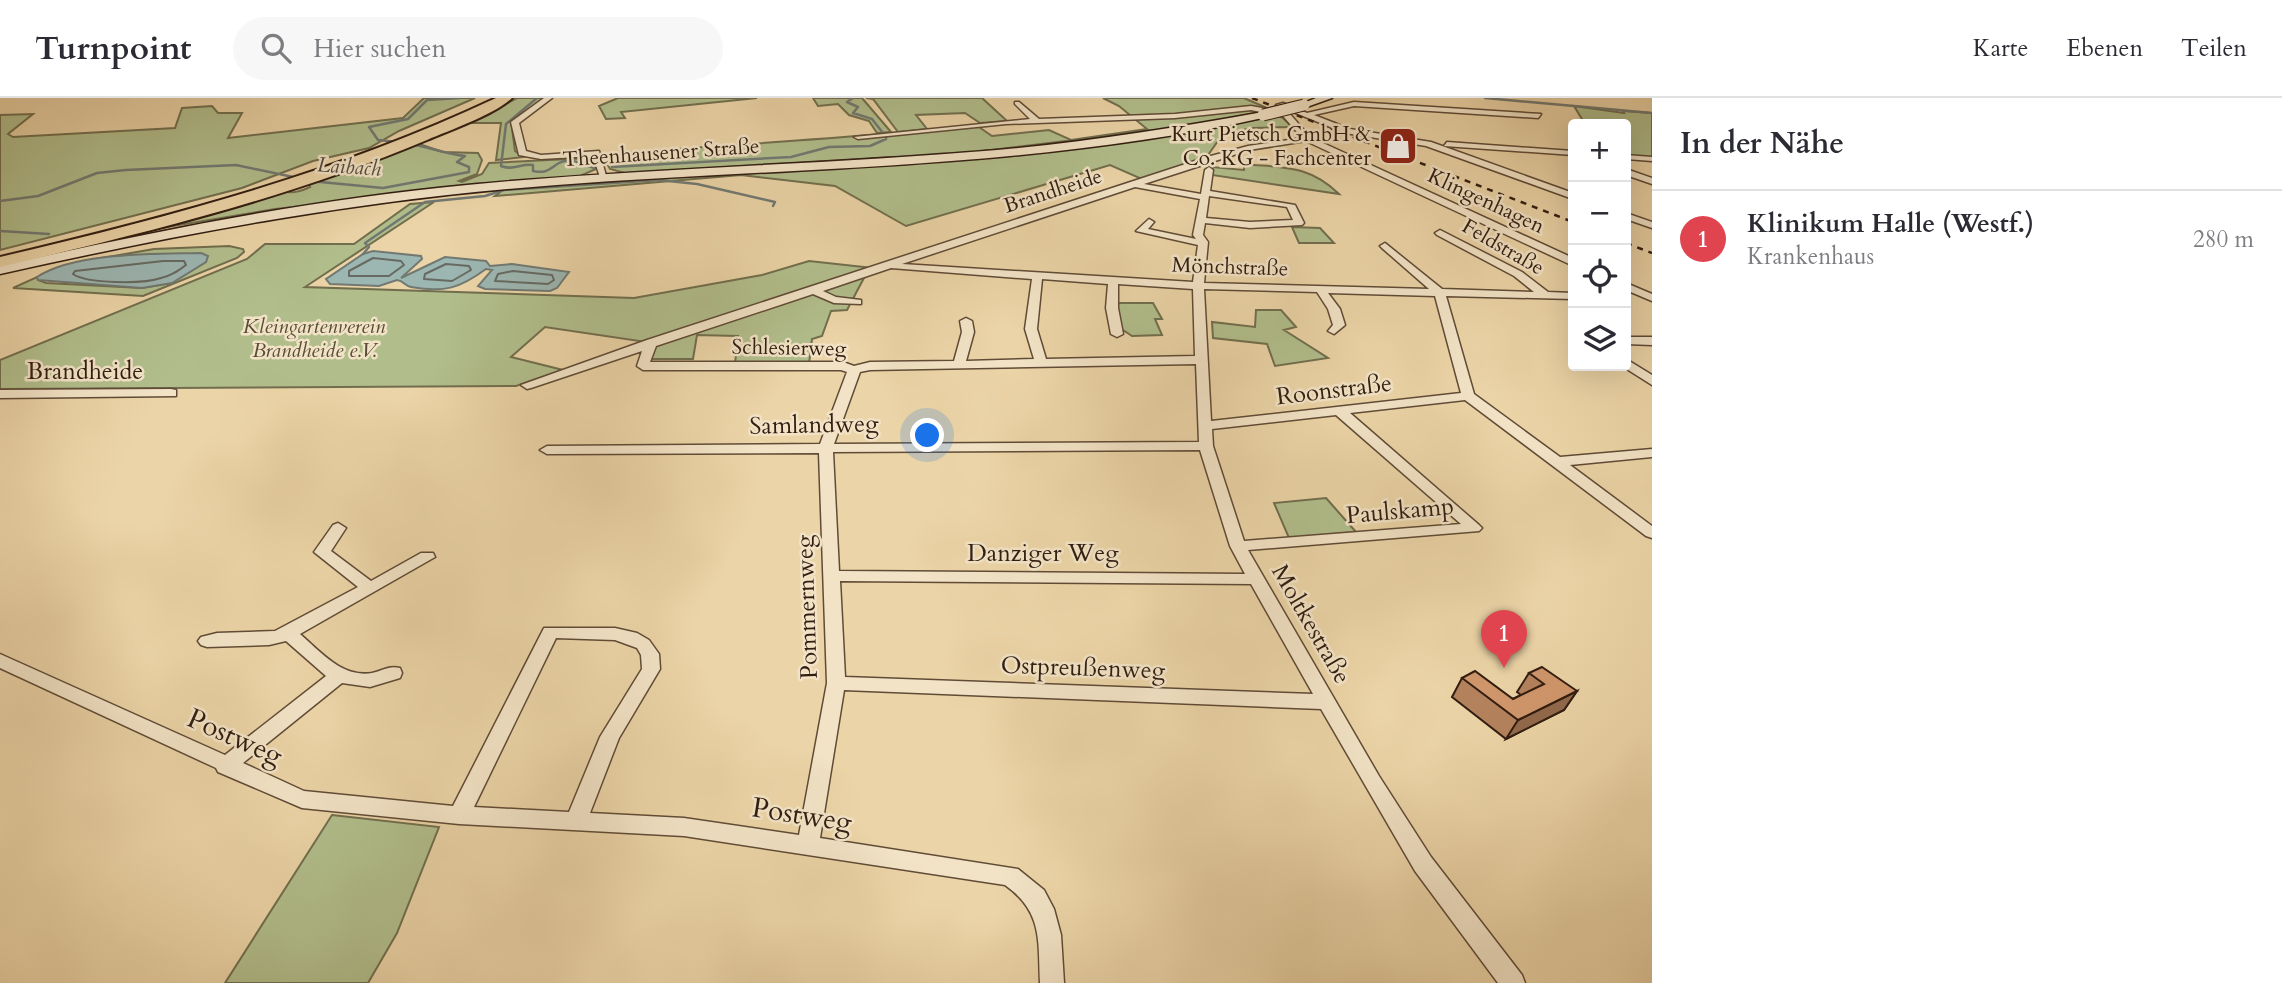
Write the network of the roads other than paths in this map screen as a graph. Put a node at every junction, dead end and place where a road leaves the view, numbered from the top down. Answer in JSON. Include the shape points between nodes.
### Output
{"nodes":[{"id":1,"x":495,"y":98,"type":"edge"},
{"id":2,"x":506,"y":98,"type":"edge"},
{"id":3,"x":549,"y":98,"type":"edge"},
{"id":4,"x":1327,"y":98,"type":"edge"},
{"id":5,"x":1438,"y":100,"type":"dead end"},
{"id":6,"x":1017,"y":103,"type":"dead end"},
{"id":7,"x":1274,"y":103,"type":"dead end"},
{"id":8,"x":1443,"y":109,"type":"junction"},
{"id":9,"x":1305,"y":110,"type":"junction"},
{"id":10,"x":1538,"y":116,"type":"dead end"},
{"id":11,"x":1036,"y":120,"type":"junction"},
{"id":12,"x":858,"y":137,"type":"dead end"},
{"id":13,"x":1307,"y":139,"type":"junction"},
{"id":14,"x":401,"y":143,"type":"junction"},
{"id":15,"x":1428,"y":144,"type":"junction"},
{"id":16,"x":1568,"y":153,"type":"edge"},
{"id":17,"x":1631,"y":157,"type":"edge"},
{"id":18,"x":1652,"y":159,"type":"edge"},
{"id":19,"x":1209,"y":170,"type":"dead end"},
{"id":20,"x":1631,"y":174,"type":"edge"},
{"id":21,"x":604,"y":177,"type":"junction"},
{"id":22,"x":1652,"y":181,"type":"edge"},
{"id":23,"x":1136,"y":185,"type":"junction"},
{"id":24,"x":1205,"y":195,"type":"junction"},
{"id":25,"x":1568,"y":195,"type":"edge"},
{"id":26,"x":1631,"y":218,"type":"edge"},
{"id":27,"x":1202,"y":220,"type":"junction"},
{"id":28,"x":1149,"y":222,"type":"dead end"},
{"id":29,"x":1652,"y":225,"type":"edge"},
{"id":30,"x":1440,"y":233,"type":"dead end"},
{"id":31,"x":1203,"y":243,"type":"junction"},
{"id":32,"x":1385,"y":246,"type":"dead end"},
{"id":33,"x":0,"y":260,"type":"edge"},
{"id":34,"x":1568,"y":260,"type":"edge"},
{"id":35,"x":886,"y":267,"type":"junction"},
{"id":36,"x":0,"y":270,"type":"edge"},
{"id":37,"x":1037,"y":277,"type":"junction"},
{"id":38,"x":1113,"y":281,"type":"junction"},
{"id":39,"x":1198,"y":286,"type":"junction"},
{"id":40,"x":1631,"y":288,"type":"edge"},
{"id":41,"x":1321,"y":289,"type":"junction"},
{"id":42,"x":813,"y":290,"type":"junction"},
{"id":43,"x":1439,"y":292,"type":"junction"},
{"id":44,"x":1545,"y":295,"type":"junction"},
{"id":45,"x":1568,"y":296,"type":"edge"},
{"id":46,"x":1631,"y":298,"type":"edge"},
{"id":47,"x":1652,"y":298,"type":"edge"},
{"id":48,"x":857,"y":302,"type":"dead end"},
{"id":49,"x":966,"y":321,"type":"dead end"},
{"id":50,"x":1334,"y":331,"type":"dead end"},
{"id":51,"x":1117,"y":334,"type":"dead end"},
{"id":52,"x":1631,"y":341,"type":"edge"},
{"id":53,"x":1652,"y":341,"type":"edge"},
{"id":54,"x":651,"y":343,"type":"junction"},
{"id":55,"x":1203,"y":360,"type":"junction"},
{"id":56,"x":1041,"y":362,"type":"junction"},
{"id":57,"x":959,"y":364,"type":"junction"},
{"id":58,"x":1631,"y":366,"type":"edge"},
{"id":59,"x":853,"y":370,"type":"junction"},
{"id":60,"x":1652,"y":381,"type":"edge"},
{"id":61,"x":527,"y":385,"type":"dead end"},
{"id":62,"x":171,"y":393,"type":"dead end"},
{"id":63,"x":0,"y":394,"type":"edge"},
{"id":64,"x":1468,"y":396,"type":"junction"},
{"id":65,"x":1340,"y":412,"type":"junction"},
{"id":66,"x":1205,"y":426,"type":"junction"},
{"id":67,"x":1206,"y":446,"type":"junction"},
{"id":68,"x":826,"y":447,"type":"junction"},
{"id":69,"x":547,"y":450,"type":"dead end"},
{"id":70,"x":1652,"y":453,"type":"edge"},
{"id":71,"x":1556,"y":462,"type":"junction"},
{"id":72,"x":338,"y":528,"type":"dead end"},
{"id":73,"x":1652,"y":533,"type":"edge"},
{"id":74,"x":1238,"y":547,"type":"junction"},
{"id":75,"x":428,"y":557,"type":"dead end"},
{"id":76,"x":830,"y":576,"type":"junction"},
{"id":77,"x":1256,"y":579,"type":"junction"},
{"id":78,"x":370,"y":588,"type":"junction"},
{"id":79,"x":288,"y":633,"type":"junction"},
{"id":80,"x":207,"y":641,"type":"dead end"},
{"id":81,"x":0,"y":660,"type":"edge"},
{"id":82,"x":393,"y":673,"type":"dead end"},
{"id":83,"x":338,"y":676,"type":"junction"},
{"id":84,"x":836,"y":683,"type":"junction"},
{"id":85,"x":1328,"y":702,"type":"junction"},
{"id":86,"x":225,"y":766,"type":"junction"},
{"id":87,"x":459,"y":815,"type":"junction"},
{"id":88,"x":576,"y":822,"type":"junction"},
{"id":89,"x":808,"y":846,"type":"junction"},
{"id":90,"x":1052,"y":983,"type":"edge"},
{"id":91,"x":1513,"y":983,"type":"edge"}],
"edges":[{"from":1,"to":14,"type":"highway"},
{"from":2,"to":14,"type":"highway"},
{"from":3,"to":21,"type":"street","via":[[515,122],[521,151],[541,157],[596,153]]},
{"from":4,"to":9,"type":"main road","name":"Theenhausener Straße"},
{"from":5,"to":8,"type":"street"},
{"from":6,"to":11,"type":"street"},
{"from":7,"to":9,"type":"street"},
{"from":8,"to":9,"type":"street","via":[[1351,104]]},
{"from":8,"to":10,"type":"street"},
{"from":9,"to":15,"type":"street","via":[[1348,131]]},
{"from":9,"to":21,"type":"main road","name":"Theenhausener Straße","bridge":true,"via":[[1189,130],[1008,152]]},
{"from":11,"to":12,"type":"street"},
{"from":11,"to":13,"type":"street","via":[[1260,108],[1286,115]]},
{"from":13,"to":23,"type":"street","name":"Brandheide","via":[[1232,152]]},
{"from":13,"to":34,"type":"street","name":"Klingenhagen"},
{"from":14,"to":33,"type":"highway","via":[[171,219]]},
{"from":15,"to":16,"type":"street"},
{"from":15,"to":25,"type":"street"},
{"from":17,"to":18,"type":"street"},
{"from":19,"to":24,"type":"street","name":"Moltkestraße"},
{"from":20,"to":22,"type":"street"},
{"from":21,"to":36,"type":"main road","name":"Theenhausener Straße","via":[[269,214],[141,237]]},
{"from":23,"to":24,"type":"street"},
{"from":23,"to":35,"type":"street","name":"Brandheide"},
{"from":24,"to":27,"type":"street","name":"Moltkestraße"},
{"from":24,"to":27,"type":"street","via":[[1290,205],[1299,223],[1250,225]]},
{"from":26,"to":29,"type":"street"},
{"from":27,"to":31,"type":"street","name":"Moltkestraße","via":[[1198,235]]},
{"from":28,"to":31,"type":"street","via":[[1141,231]]},
{"from":30,"to":44,"type":"street","name":"Feldstraße","via":[[1518,274]]},
{"from":31,"to":39,"type":"street","name":"Moltkestraße"},
{"from":32,"to":43,"type":"street"},
{"from":35,"to":37,"type":"street","name":"Mönchstraße"},
{"from":35,"to":42,"type":"street","name":"Brandheide"},
{"from":37,"to":38,"type":"street","name":"Mönchstraße"},
{"from":37,"to":56,"type":"street","via":[[1031,329]]},
{"from":38,"to":39,"type":"street","name":"Mönchstraße"},
{"from":38,"to":51,"type":"street"},
{"from":39,"to":41,"type":"street","name":"Mönchstraße"},
{"from":39,"to":55,"type":"street","name":"Moltkestraße"},
{"from":40,"to":47,"type":"street"},
{"from":41,"to":43,"type":"street","name":"Mönchstraße"},
{"from":41,"to":50,"type":"street","via":[[1339,324]]},
{"from":42,"to":48,"type":"street","via":[[834,300]]},
{"from":42,"to":54,"type":"street","name":"Brandheide"},
{"from":43,"to":44,"type":"street","name":"Mönchstraße"},
{"from":43,"to":64,"type":"street"},
{"from":44,"to":45,"type":"street","name":"Mönchstraße"},
{"from":46,"to":47,"type":"street"},
{"from":49,"to":57,"type":"street","via":[[968,332]]},
{"from":52,"to":53,"type":"street"},
{"from":54,"to":59,"type":"street","name":"Schlesierweg","via":[[643,366],[843,366]]},
{"from":54,"to":61,"type":"street","name":"Brandheide"},
{"from":55,"to":56,"type":"street","name":"Schlesierweg"},
{"from":55,"to":66,"type":"street","name":"Moltkestraße"},
{"from":56,"to":57,"type":"street","name":"Schlesierweg"},
{"from":57,"to":59,"type":"street","name":"Schlesierweg"},
{"from":58,"to":60,"type":"street"},
{"from":59,"to":68,"type":"street","name":"Pommernweg"},
{"from":62,"to":63,"type":"street","name":"Brandheide"},
{"from":64,"to":65,"type":"street","name":"Roonstraße"},
{"from":64,"to":71,"type":"street"},
{"from":65,"to":66,"type":"street","name":"Roonstraße"},
{"from":65,"to":74,"type":"street","name":"Paulskamp","via":[[1474,528]]},
{"from":66,"to":67,"type":"street","name":"Moltkestraße"},
{"from":67,"to":68,"type":"street","name":"Samlandweg"},
{"from":67,"to":74,"type":"street","name":"Moltkestraße"},
{"from":68,"to":69,"type":"street","name":"Samlandweg"},
{"from":68,"to":76,"type":"street","name":"Pommernweg"},
{"from":70,"to":71,"type":"street"},
{"from":71,"to":73,"type":"street"},
{"from":72,"to":78,"type":"street","via":[[323,552]]},
{"from":74,"to":77,"type":"street","name":"Moltkestraße"},
{"from":75,"to":78,"type":"street"},
{"from":76,"to":77,"type":"street","name":"Danziger Weg"},
{"from":76,"to":84,"type":"street","name":"Pommernweg"},
{"from":77,"to":85,"type":"street","name":"Moltkestraße"},
{"from":78,"to":79,"type":"street"},
{"from":79,"to":80,"type":"street","via":[[274,641],[225,637]]},
{"from":79,"to":83,"type":"street"},
{"from":81,"to":86,"type":"street","name":"Postweg"},
{"from":82,"to":83,"type":"street","via":[[370,680]]},
{"from":83,"to":86,"type":"street"},
{"from":84,"to":85,"type":"street","name":"Ostpreußenweg"},
{"from":84,"to":89,"type":"street","name":"Pommernweg"},
{"from":85,"to":91,"type":"street","name":"Moltkestraße","via":[[1423,864]]},
{"from":86,"to":87,"type":"street","name":"Postweg","via":[[302,799]]},
{"from":87,"to":88,"type":"street","name":"Postweg"},
{"from":87,"to":88,"type":"street","via":[[550,632],[625,636],[649,646],[653,657],[642,687],[610,737]]},
{"from":88,"to":89,"type":"street","name":"Postweg","via":[[684,827]]},
{"from":89,"to":90,"type":"street","name":"Postweg","via":[[1010,876],[1032,889],[1045,908]]}]}
